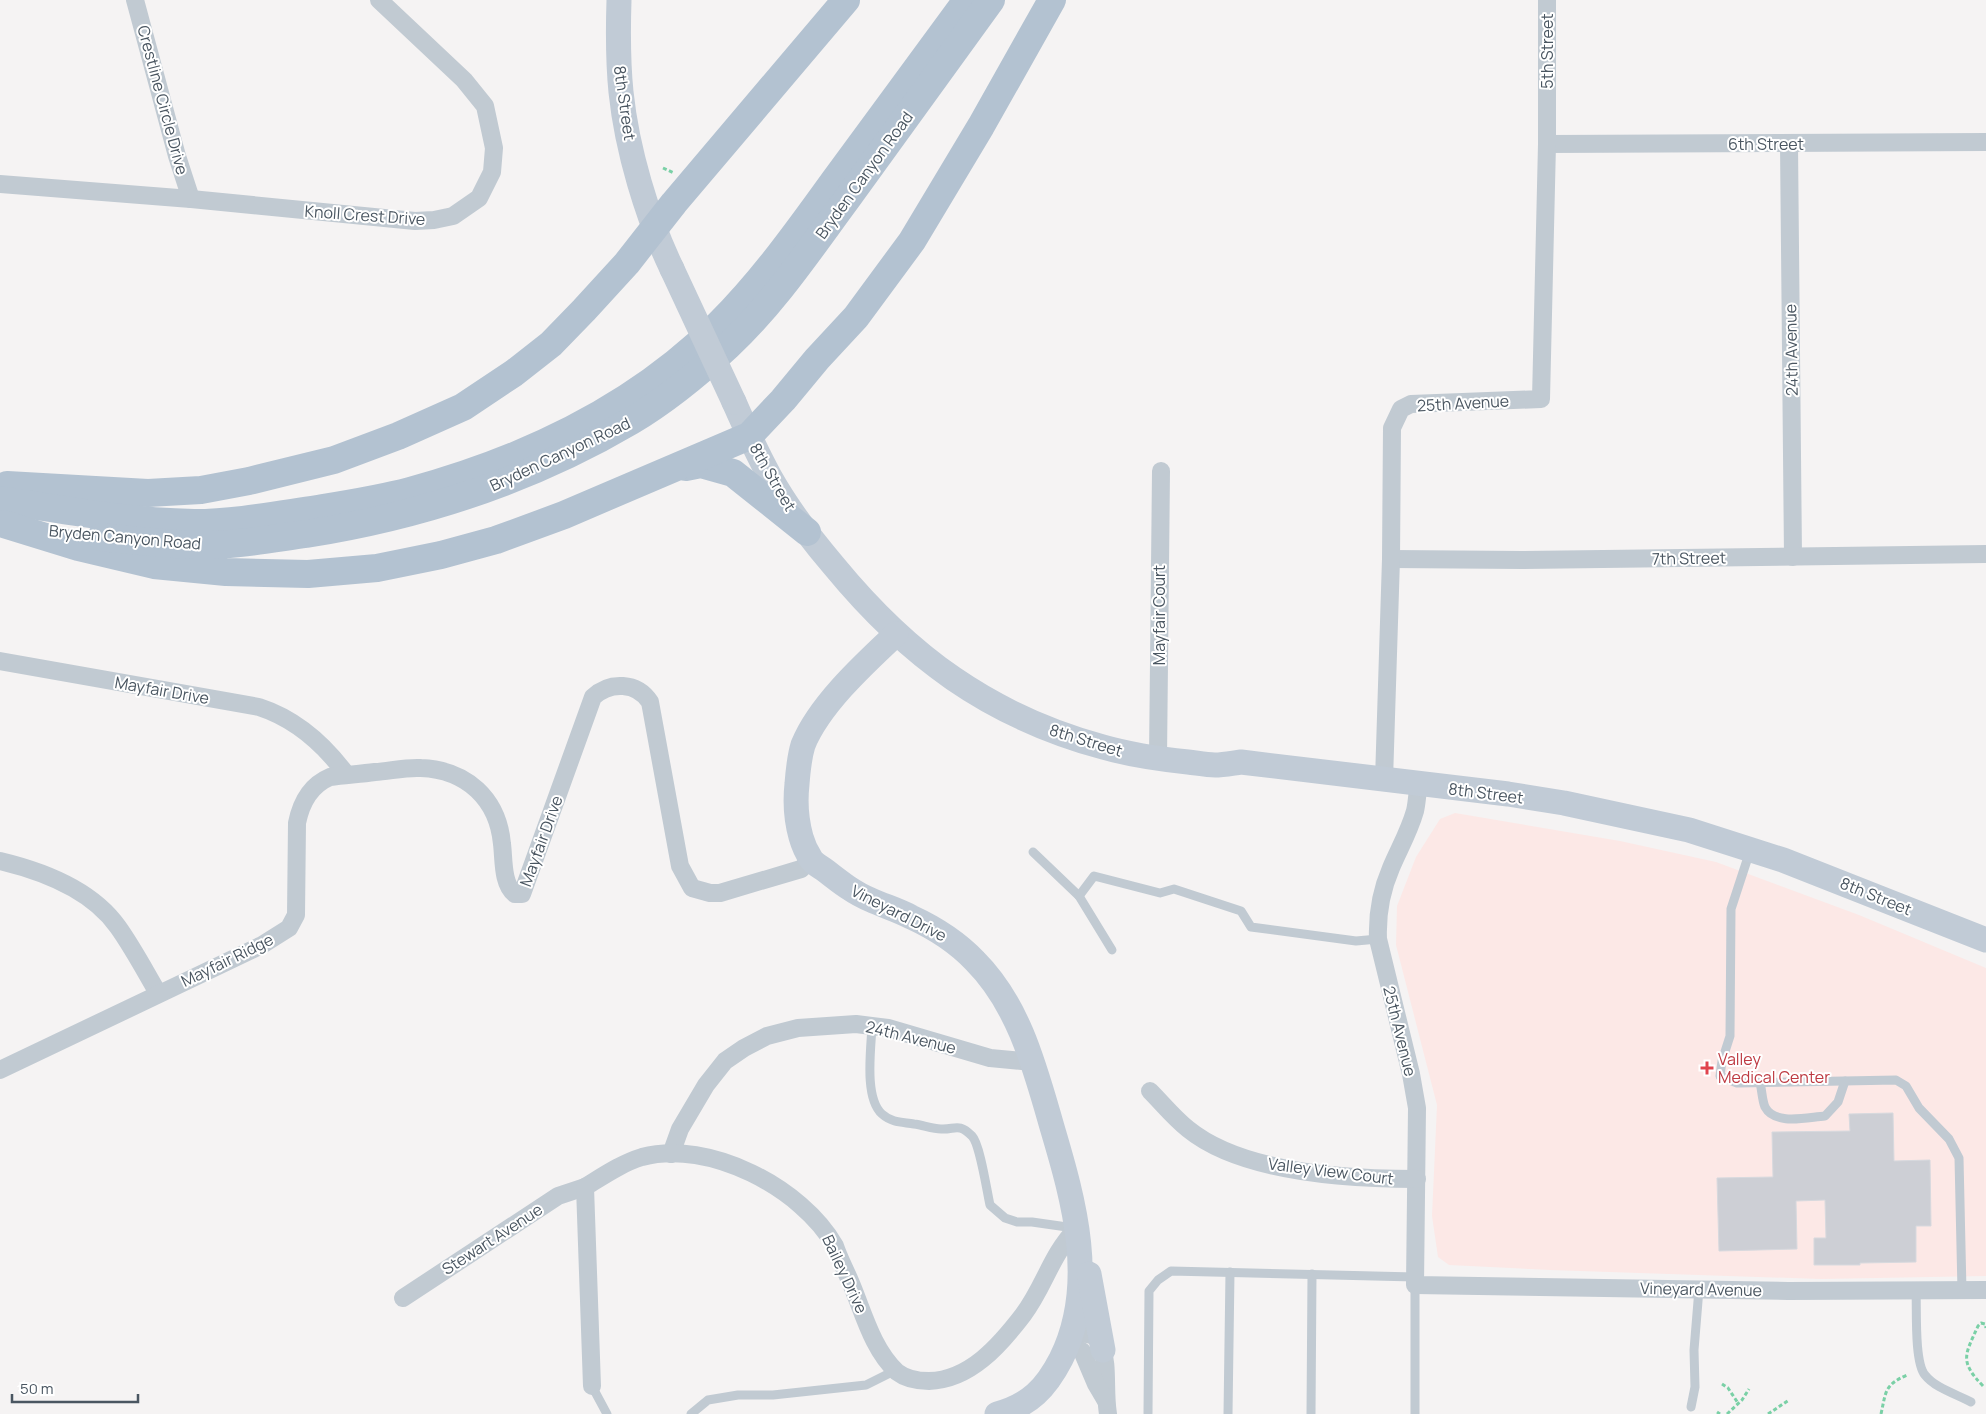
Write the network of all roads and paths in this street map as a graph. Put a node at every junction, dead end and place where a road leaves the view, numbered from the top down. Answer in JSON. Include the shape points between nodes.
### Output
{"nodes":[{"id":1,"x":135,"y":0,"type":"edge"},
{"id":2,"x":379,"y":0,"type":"edge"},
{"id":3,"x":618,"y":0,"type":"edge"},
{"id":4,"x":846,"y":0,"type":"edge"},
{"id":5,"x":967,"y":0,"type":"edge"},
{"id":6,"x":991,"y":0,"type":"edge"},
{"id":7,"x":1052,"y":0,"type":"edge"},
{"id":8,"x":1548,"y":0,"type":"edge"},
{"id":9,"x":1547,"y":102,"type":"joint"},
{"id":10,"x":1986,"y":142,"type":"edge"},
{"id":11,"x":1547,"y":144,"type":"junction"},
{"id":12,"x":1789,"y":144,"type":"junction"},
{"id":13,"x":0,"y":184,"type":"edge"},
{"id":14,"x":191,"y":199,"type":"junction"},
{"id":15,"x":654,"y":228,"type":"junction"},
{"id":16,"x":750,"y":436,"type":"junction"},
{"id":17,"x":674,"y":468,"type":"junction"},
{"id":18,"x":1161,"y":471,"type":"dead end"},
{"id":19,"x":0,"y":484,"type":"edge"},
{"id":20,"x":1,"y":516,"type":"edge"},
{"id":21,"x":807,"y":532,"type":"junction"},
{"id":22,"x":1986,"y":554,"type":"edge"},
{"id":23,"x":1794,"y":557,"type":"junction"},
{"id":24,"x":1391,"y":559,"type":"junction"},
{"id":25,"x":896,"y":634,"type":"junction"},
{"id":26,"x":0,"y":661,"type":"edge"},
{"id":27,"x":1158,"y":759,"type":"junction"},
{"id":28,"x":346,"y":774,"type":"junction"},
{"id":29,"x":1384,"y":780,"type":"junction"},
{"id":30,"x":1419,"y":785,"type":"junction"},
{"id":31,"x":1750,"y":849,"type":"junction"},
{"id":32,"x":1033,"y":852,"type":"dead end"},
{"id":33,"x":811,"y":860,"type":"junction"},
{"id":34,"x":0,"y":861,"type":"edge"},
{"id":35,"x":1079,"y":896,"type":"junction"},
{"id":36,"x":1378,"y":939,"type":"junction"},
{"id":37,"x":1986,"y":940,"type":"edge"},
{"id":38,"x":1112,"y":950,"type":"dead end"},
{"id":39,"x":158,"y":993,"type":"junction"},
{"id":40,"x":872,"y":1026,"type":"junction"},
{"id":41,"x":1033,"y":1062,"type":"junction"},
{"id":42,"x":0,"y":1070,"type":"edge"},
{"id":43,"x":1845,"y":1081,"type":"junction"},
{"id":44,"x":1760,"y":1083,"type":"junction"},
{"id":45,"x":1150,"y":1091,"type":"dead end"},
{"id":46,"x":671,"y":1154,"type":"junction"},
{"id":47,"x":1417,"y":1180,"type":"junction"},
{"id":48,"x":586,"y":1187,"type":"junction"},
{"id":49,"x":1077,"y":1228,"type":"junction"},
{"id":50,"x":1230,"y":1272,"type":"junction"},
{"id":51,"x":1312,"y":1274,"type":"junction"},
{"id":52,"x":1415,"y":1281,"type":"junction"},
{"id":53,"x":1699,"y":1289,"type":"junction"},
{"id":54,"x":1986,"y":1290,"type":"edge"},
{"id":55,"x":1916,"y":1291,"type":"junction"},
{"id":56,"x":1962,"y":1291,"type":"junction"},
{"id":57,"x":403,"y":1298,"type":"dead end"},
{"id":58,"x":1986,"y":1328,"type":"edge"},
{"id":59,"x":1070,"y":1339,"type":"junction"},
{"id":60,"x":1103,"y":1350,"type":"junction"},
{"id":61,"x":896,"y":1370,"type":"junction"},
{"id":62,"x":1907,"y":1375,"type":"dead end"},
{"id":63,"x":1722,"y":1384,"type":"dead end"},
{"id":64,"x":592,"y":1386,"type":"joint"},
{"id":65,"x":1983,"y":1386,"type":"dead end"},
{"id":66,"x":1750,"y":1389,"type":"dead end"},
{"id":67,"x":1789,"y":1400,"type":"dead end"},
{"id":68,"x":1971,"y":1402,"type":"dead end"},
{"id":69,"x":1738,"y":1403,"type":"junction"},
{"id":70,"x":1107,"y":1407,"type":"edge"},
{"id":71,"x":1691,"y":1407,"type":"dead end"},
{"id":72,"x":1148,"y":1413,"type":"edge"},
{"id":73,"x":607,"y":1414,"type":"edge"},
{"id":74,"x":691,"y":1414,"type":"edge"},
{"id":75,"x":997,"y":1414,"type":"edge"},
{"id":76,"x":1228,"y":1414,"type":"edge"},
{"id":77,"x":1311,"y":1414,"type":"edge"},
{"id":78,"x":1415,"y":1414,"type":"edge"},
{"id":79,"x":1726,"y":1414,"type":"edge"},
{"id":80,"x":1768,"y":1414,"type":"edge"},
{"id":81,"x":1881,"y":1414,"type":"edge"}],
"edges":[{"from":1,"to":14,"type":"street","name":"Crestline Circle Drive"},
{"from":2,"to":14,"type":"street","name":"Knoll Crest Drive","via":[[464,80],[485,106],[494,148],[492,172],[479,198],[453,216],[415,221]]},
{"from":3,"to":15,"type":"main road","name":"8th Street","via":[[621,95],[633,158]]},
{"from":4,"to":15,"type":"main road"},
{"from":5,"to":20,"type":"main road","name":"Bryden Canyon Road","via":[[791,240],[751,289],[718,325],[671,366],[573,430],[513,458],[407,492],[252,520],[196,523]]},
{"from":6,"to":20,"type":"main road","name":"Bryden Canyon Road","via":[[767,304],[729,345],[632,421],[529,472],[476,493],[412,513],[338,529],[252,542],[197,545],[142,542]]},
{"from":7,"to":16,"type":"main road","via":[[912,242],[856,317]]},
{"from":8,"to":9,"type":"street","name":"5th Street"},
{"from":9,"to":11,"type":"street","name":"25th Avenue"},
{"from":10,"to":12,"type":"street","name":"6th Street"},
{"from":11,"to":12,"type":"street","name":"6th Street"},
{"from":11,"to":24,"type":"street","name":"25th Avenue","via":[[1542,399],[1411,404],[1401,409],[1392,428]]},
{"from":12,"to":23,"type":"street","name":"24th Avenue"},
{"from":13,"to":14,"type":"street","name":"Knoll Crest Drive"},
{"from":15,"to":16,"type":"main road","name":"8th Street","bridge":true},
{"from":15,"to":19,"type":"main road","via":[[627,263],[550,344],[463,407],[398,436],[334,460],[201,490],[148,493]]},
{"from":16,"to":17,"type":"main road"},
{"from":16,"to":21,"type":"main road","name":"8th Street","via":[[771,478]]},
{"from":17,"to":20,"type":"main road","via":[[564,516],[496,540],[377,568],[308,574],[226,572],[154,565],[78,547]]},
{"from":17,"to":21,"type":"main road","via":[[701,464],[733,473]]},
{"from":18,"to":27,"type":"street","name":"Mayfair Court"},
{"from":21,"to":25,"type":"main road","name":"8th Street","via":[[862,600]]},
{"from":22,"to":23,"type":"street","name":"7th Street"},
{"from":23,"to":24,"type":"street","name":"7th Street"},
{"from":24,"to":29,"type":"street","name":"25th Avenue"},
{"from":25,"to":27,"type":"main road","name":"8th Street","via":[[946,674],[1035,724],[1120,752]]},
{"from":25,"to":33,"type":"main road","name":"Vineyard Drive","via":[[868,660],[828,706],[803,745],[799,759],[797,821]]},
{"from":26,"to":28,"type":"street","name":"Mayfair Drive","via":[[259,707],[310,733]]},
{"from":27,"to":29,"type":"main road","name":"8th Street","via":[[1215,765],[1241,762]]},
{"from":28,"to":33,"type":"street","name":"Mayfair Drive","via":[[434,769],[452,775],[482,793],[499,822],[504,872],[511,891],[522,894],[593,697],[601,689],[626,685],[645,694],[650,702],[680,866],[692,888],[720,893],[801,869]]},
{"from":28,"to":39,"type":"street","name":"Mayfair Ridge","via":[[321,781],[313,788],[299,813],[296,915],[289,928],[262,945]]},
{"from":29,"to":30,"type":"main road","name":"8th Street"},
{"from":30,"to":31,"type":"main road","name":"8th Street","via":[[1564,803],[1689,830]]},
{"from":30,"to":36,"type":"street","name":"25th Avenue","via":[[1415,811],[1381,895]]},
{"from":31,"to":37,"type":"main road","name":"8th Street"},
{"from":31,"to":44,"type":"lane","via":[[1731,909],[1730,1036],[1720,1076],[1737,1083]]},
{"from":32,"to":35,"type":"lane"},
{"from":33,"to":41,"type":"main road","name":"Vineyard Drive","via":[[869,900],[922,922],[957,944],[977,962],[1008,1003]]},
{"from":34,"to":39,"type":"street","via":[[55,878],[102,910],[118,926]]},
{"from":35,"to":36,"type":"lane","via":[[1094,876],[1160,892],[1174,889],[1241,911],[1252,927],[1356,941]]},
{"from":35,"to":38,"type":"lane"},
{"from":36,"to":47,"type":"street","name":"25th Avenue","via":[[1417,1108]]},
{"from":39,"to":42,"type":"street","name":"Mayfair Ridge"},
{"from":40,"to":41,"type":"street","name":"24th Avenue","via":[[990,1058]]},
{"from":40,"to":46,"type":"street","name":"24th Avenue","via":[[846,1024],[798,1028],[767,1036],[744,1048],[725,1061],[706,1084],[680,1129]]},
{"from":40,"to":49,"type":"lane","via":[[871,1086],[873,1103],[882,1114],[902,1123],[963,1129],[974,1137],[990,1205],[996,1212],[1017,1222]]},
{"from":41,"to":49,"type":"main road","name":"Vineyard Drive","via":[[1070,1188]]},
{"from":43,"to":44,"type":"lane"},
{"from":43,"to":44,"type":"lane","via":[[1838,1102],[1825,1116],[1789,1119],[1774,1116],[1765,1107]]},
{"from":43,"to":56,"type":"lane","via":[[1901,1081],[1918,1108],[1955,1149],[1961,1170]]},
{"from":45,"to":47,"type":"street","name":"Valley View Court","via":[[1188,1130],[1220,1149],[1252,1161],[1294,1170]]},
{"from":46,"to":48,"type":"street","name":"Bailey Drive","via":[[642,1157],[626,1163]]},
{"from":46,"to":61,"type":"street","name":"Bailey Drive","via":[[709,1159],[748,1171],[778,1188],[825,1230],[881,1352]]},
{"from":47,"to":52,"type":"street","name":"25th Avenue"},
{"from":48,"to":57,"type":"street","name":"Stewart Avenue","via":[[558,1196]]},
{"from":48,"to":64,"type":"street"},
{"from":49,"to":59,"type":"main road","name":"Vineyard Drive","via":[[1079,1299]]},
{"from":49,"to":60,"type":"main road"},
{"from":49,"to":61,"type":"street","name":"Bailey Drive","via":[[1057,1252],[1040,1289],[1023,1315],[981,1360],[954,1376],[937,1381],[917,1381]]},
{"from":50,"to":51,"type":"lane"},
{"from":50,"to":72,"type":"lane","via":[[1171,1271],[1149,1291]]},
{"from":50,"to":76,"type":"lane"},
{"from":51,"to":52,"type":"lane"},
{"from":51,"to":77,"type":"lane"},
{"from":52,"to":53,"type":"street","name":"Vineyard Avenue"},
{"from":52,"to":78,"type":"lane"},
{"from":53,"to":55,"type":"street","name":"Vineyard Avenue"},
{"from":53,"to":71,"type":"lane"},
{"from":54,"to":56,"type":"street","name":"Vineyard Avenue"},
{"from":55,"to":56,"type":"street","name":"Vineyard Avenue"},
{"from":55,"to":68,"type":"lane","via":[[1918,1358],[1924,1374],[1937,1385]]},
{"from":58,"to":65,"type":"path","via":[[1985,1324],[1978,1326],[1967,1350],[1966,1362],[1970,1372]]},
{"from":59,"to":60,"type":"street","via":[[1096,1337]]},
{"from":59,"to":70,"type":"street","via":[[1082,1351]]},
{"from":59,"to":75,"type":"main road","via":[[1051,1379],[1040,1392]]},
{"from":60,"to":70,"type":"street","via":[[1108,1382]]},
{"from":61,"to":74,"type":"lane","via":[[866,1385],[708,1400]]},
{"from":62,"to":81,"type":"path","via":[[1887,1387]]},
{"from":63,"to":69,"type":"path"},
{"from":64,"to":73,"type":"lane"},
{"from":66,"to":69,"type":"path"},
{"from":67,"to":80,"type":"path"},
{"from":69,"to":79,"type":"path"}]}
